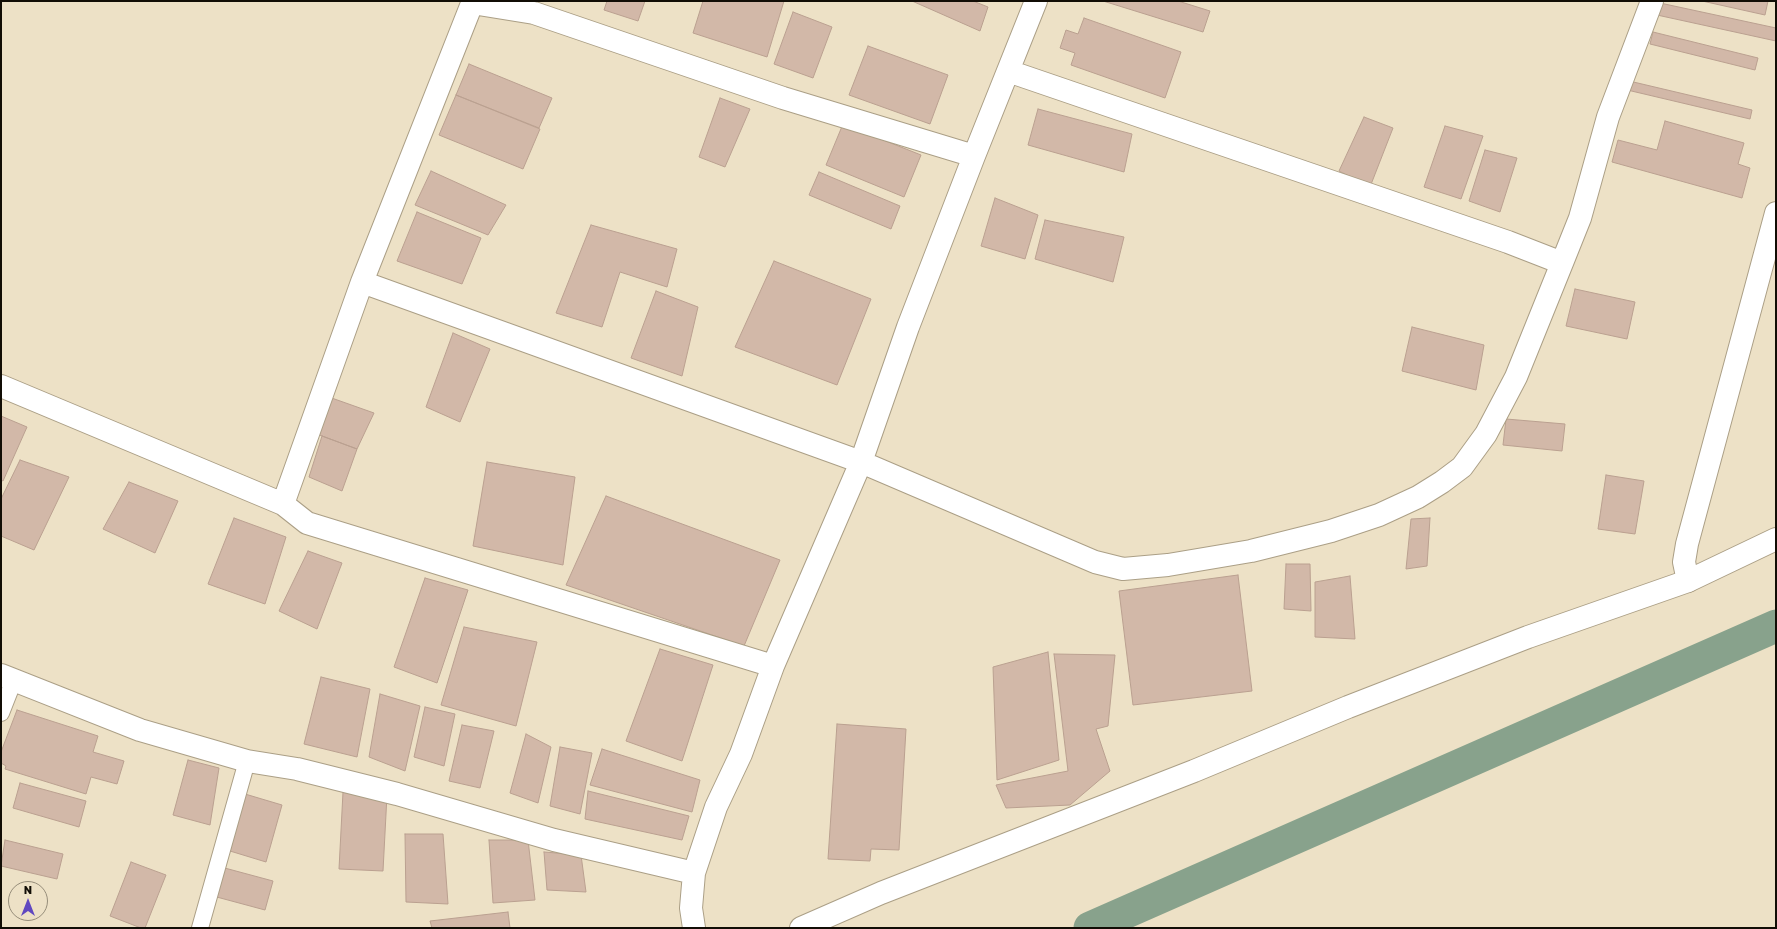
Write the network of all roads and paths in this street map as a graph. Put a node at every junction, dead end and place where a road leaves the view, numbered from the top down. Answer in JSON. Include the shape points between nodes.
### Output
{"nodes":[{"id":1,"x":1036,"y":1,"type":"edge"},
{"id":2,"x":1652,"y":1,"type":"edge"},
{"id":3,"x":472,"y":2,"type":"edge"},
{"id":4,"x":1008,"y":71,"type":"junction"},
{"id":5,"x":974,"y":156,"type":"junction"},
{"id":6,"x":1776,"y":213,"type":"edge"},
{"id":7,"x":1562,"y":263,"type":"junction"},
{"id":8,"x":362,"y":282,"type":"junction"},
{"id":9,"x":1,"y":386,"type":"edge"},
{"id":10,"x":861,"y":462,"type":"junction"},
{"id":11,"x":283,"y":504,"type":"junction"},
{"id":12,"x":1776,"y":539,"type":"edge"},
{"id":13,"x":1686,"y":562,"type":"junction"},
{"id":14,"x":773,"y":666,"type":"junction"},
{"id":15,"x":8,"y":678,"type":"edge"},
{"id":16,"x":1,"y":713,"type":"edge"},
{"id":17,"x":247,"y":761,"type":"junction"},
{"id":18,"x":694,"y":873,"type":"junction"},
{"id":19,"x":692,"y":918,"type":"edge"},
{"id":20,"x":200,"y":928,"type":"edge"},
{"id":21,"x":801,"y":928,"type":"edge"}],
"edges":[{"from":1,"to":4,"type":"street"},
{"from":2,"to":7,"type":"street","via":[[1608,117],[1580,218]]},
{"from":3,"to":5,"type":"street","via":[[534,13],[783,98]]},
{"from":3,"to":8,"type":"street"},
{"from":4,"to":5,"type":"street"},
{"from":4,"to":7,"type":"street","via":[[1508,242]]},
{"from":5,"to":10,"type":"street","via":[[908,327]]},
{"from":6,"to":13,"type":"street"},
{"from":7,"to":10,"type":"street","via":[[1516,377],[1486,434],[1462,467],[1418,497],[1379,515],[1331,531],[1251,551],[1168,565],[1123,569],[1095,562]]},
{"from":8,"to":10,"type":"street"},
{"from":8,"to":11,"type":"street"},
{"from":9,"to":11,"type":"street"},
{"from":10,"to":14,"type":"street"},
{"from":11,"to":14,"type":"street","via":[[307,523]]},
{"from":12,"to":13,"type":"street"},
{"from":13,"to":21,"type":"street","via":[[1528,637],[881,893]]},
{"from":14,"to":18,"type":"street","via":[[741,754],[716,807]]},
{"from":15,"to":16,"type":"lane"},
{"from":15,"to":17,"type":"street","via":[[140,730]]},
{"from":17,"to":18,"type":"street","via":[[297,769],[397,794],[554,840]]},
{"from":17,"to":20,"type":"lane"},
{"from":18,"to":19,"type":"street"}]}
